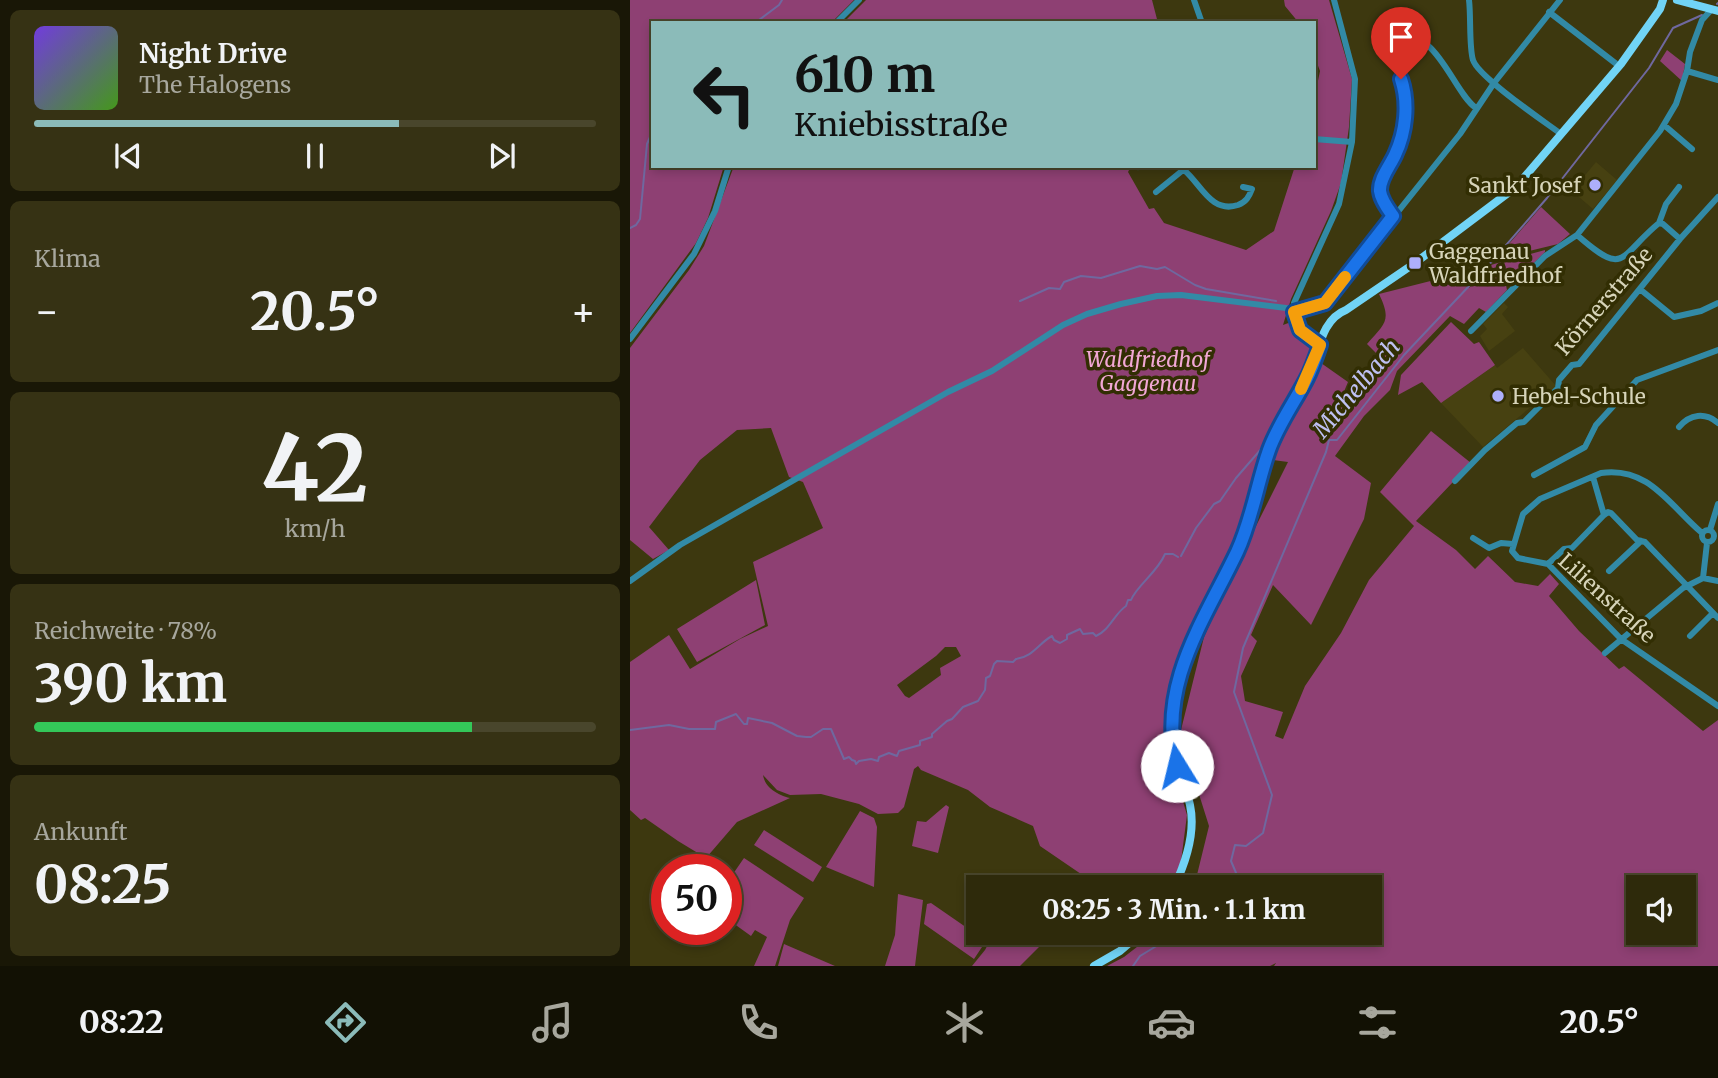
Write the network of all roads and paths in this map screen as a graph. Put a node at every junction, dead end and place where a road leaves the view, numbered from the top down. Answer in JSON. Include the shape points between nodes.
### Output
{"nodes":[{"id":1,"x":859,"y":0,"type":"edge"},
{"id":2,"x":1194,"y":0,"type":"edge"},
{"id":3,"x":1334,"y":0,"type":"edge"},
{"id":4,"x":1469,"y":0,"type":"edge"},
{"id":5,"x":1560,"y":0,"type":"edge"},
{"id":6,"x":1663,"y":0,"type":"edge"},
{"id":7,"x":1677,"y":0,"type":"edge"},
{"id":8,"x":1716,"y":9,"type":"edge"},
{"id":9,"x":1549,"y":12,"type":"junction"},
{"id":10,"x":838,"y":21,"type":"edge"},
{"id":11,"x":1201,"y":21,"type":"edge"},
{"id":12,"x":1619,"y":66,"type":"junction"},
{"id":13,"x":1687,"y":71,"type":"junction"},
{"id":14,"x":1718,"y":80,"type":"edge"},
{"id":15,"x":1494,"y":83,"type":"junction"},
{"id":16,"x":1476,"y":108,"type":"junction"},
{"id":17,"x":1664,"y":125,"type":"junction"},
{"id":18,"x":1561,"y":134,"type":"junction"},
{"id":19,"x":1316,"y":139,"type":"edge"},
{"id":20,"x":1352,"y":142,"type":"junction"},
{"id":21,"x":1692,"y":149,"type":"dead end"},
{"id":22,"x":728,"y":168,"type":"edge"},
{"id":23,"x":1186,"y":168,"type":"edge"},
{"id":24,"x":1243,"y":187,"type":"dead end"},
{"id":25,"x":1679,"y":187,"type":"dead end"},
{"id":26,"x":1156,"y":192,"type":"dead end"},
{"id":27,"x":1718,"y":197,"type":"edge"},
{"id":28,"x":1393,"y":216,"type":"junction"},
{"id":29,"x":1659,"y":223,"type":"junction"},
{"id":30,"x":1577,"y":235,"type":"junction"},
{"id":31,"x":1681,"y":239,"type":"junction"},
{"id":32,"x":1641,"y":290,"type":"junction"},
{"id":33,"x":1718,"y":303,"type":"edge"},
{"id":34,"x":1294,"y":310,"type":"junction"},
{"id":35,"x":1471,"y":331,"type":"dead end"},
{"id":36,"x":630,"y":339,"type":"edge"},
{"id":37,"x":1321,"y":343,"type":"junction"},
{"id":38,"x":1718,"y":350,"type":"edge"},
{"id":39,"x":1718,"y":423,"type":"edge"},
{"id":40,"x":1678,"y":427,"type":"dead end"},
{"id":41,"x":1534,"y":475,"type":"dead end"},
{"id":42,"x":1593,"y":477,"type":"junction"},
{"id":43,"x":1455,"y":481,"type":"dead end"},
{"id":44,"x":1718,"y":504,"type":"edge"},
{"id":45,"x":1604,"y":515,"type":"junction"},
{"id":46,"x":1710,"y":530,"type":"junction"},
{"id":47,"x":1702,"y":534,"type":"junction"},
{"id":48,"x":1473,"y":538,"type":"dead end"},
{"id":49,"x":1716,"y":539,"type":"edge"},
{"id":50,"x":1641,"y":541,"type":"junction"},
{"id":51,"x":1707,"y":543,"type":"junction"},
{"id":52,"x":1513,"y":544,"type":"junction"},
{"id":53,"x":1548,"y":564,"type":"junction"},
{"id":54,"x":1609,"y":572,"type":"dead end"},
{"id":55,"x":1703,"y":579,"type":"junction"},
{"id":56,"x":630,"y":581,"type":"edge"},
{"id":57,"x":1718,"y":582,"type":"edge"},
{"id":58,"x":1686,"y":585,"type":"junction"},
{"id":59,"x":1716,"y":616,"type":"edge"},
{"id":60,"x":1690,"y":636,"type":"dead end"},
{"id":61,"x":1621,"y":639,"type":"junction"},
{"id":62,"x":1605,"y":653,"type":"dead end"},
{"id":63,"x":1718,"y":706,"type":"edge"},
{"id":64,"x":1179,"y":875,"type":"edge"},
{"id":65,"x":1127,"y":945,"type":"edge"},
{"id":66,"x":1094,"y":966,"type":"edge"}],
"edges":[{"from":1,"to":10,"type":"street"},
{"from":2,"to":11,"type":"street"},
{"from":3,"to":20,"type":"street","via":[[1355,79]]},
{"from":4,"to":15,"type":"street","via":[[1473,61]]},
{"from":5,"to":9,"type":"street"},
{"from":6,"to":12,"type":"main road"},
{"from":7,"to":8,"type":"main road"},
{"from":8,"to":13,"type":"street","via":[[1702,20]]},
{"from":9,"to":12,"type":"street"},
{"from":9,"to":15,"type":"street"},
{"from":12,"to":18,"type":"main road"},
{"from":13,"to":14,"type":"street"},
{"from":13,"to":17,"type":"street"},
{"from":15,"to":16,"type":"street"},
{"from":15,"to":18,"type":"street"},
{"from":16,"to":28,"type":"street"},
{"from":16,"to":28,"type":"street","via":[[1428,45],[1410,39],[1396,44],[1392,55],[1406,98],[1405,122],[1380,191]]},
{"from":17,"to":21,"type":"street"},
{"from":17,"to":30,"type":"street"},
{"from":18,"to":37,"type":"main road","via":[[1507,195],[1337,314]]},
{"from":19,"to":20,"type":"street"},
{"from":20,"to":34,"type":"street","via":[[1339,204],[1296,296]]},
{"from":22,"to":36,"type":"street","via":[[715,211],[694,254]]},
{"from":23,"to":24,"type":"street","via":[[1220,206],[1246,201],[1252,189]]},
{"from":23,"to":26,"type":"street"},
{"from":25,"to":29,"type":"street"},
{"from":27,"to":31,"type":"street","name":"Körnerstraße"},
{"from":28,"to":34,"type":"street","via":[[1325,303]]},
{"from":29,"to":30,"type":"street","via":[[1632,251],[1617,259],[1601,256]]},
{"from":29,"to":31,"type":"street"},
{"from":30,"to":35,"type":"street","via":[[1545,256]]},
{"from":31,"to":32,"type":"street","name":"Körnerstraße"},
{"from":32,"to":33,"type":"street","via":[[1674,317]]},
{"from":32,"to":43,"type":"street","name":"Körnerstraße","via":[[1579,364],[1559,380],[1559,388]]},
{"from":34,"to":37,"type":"street","via":[[1300,330]]},
{"from":34,"to":56,"type":"street","via":[[1181,295],[1157,296],[1087,314],[680,545]]},
{"from":37,"to":64,"type":"main road","via":[[1270,448],[1246,528],[1203,615],[1177,688],[1173,749],[1191,806],[1192,830]]},
{"from":38,"to":41,"type":"street","via":[[1637,380],[1596,425],[1585,446]]},
{"from":39,"to":40,"type":"street","via":[[1697,416]]},
{"from":42,"to":45,"type":"street"},
{"from":42,"to":47,"type":"street","via":[[1611,472],[1639,477]]},
{"from":42,"to":52,"type":"street","via":[[1540,499],[1522,513]]},
{"from":44,"to":46,"type":"street"},
{"from":45,"to":50,"type":"street","via":[[1612,513]]},
{"from":45,"to":53,"type":"street","via":[[1572,548],[1563,549]]},
{"from":46,"to":47,"type":"street"},
{"from":46,"to":49,"type":"street"},
{"from":47,"to":51,"type":"street"},
{"from":48,"to":52,"type":"street","via":[[1489,548]]},
{"from":49,"to":51,"type":"street"},
{"from":50,"to":54,"type":"street"},
{"from":50,"to":58,"type":"street"},
{"from":51,"to":55,"type":"street"},
{"from":52,"to":53,"type":"street","name":"Lilienstraße","via":[[1518,558]]},
{"from":53,"to":61,"type":"street","name":"Lilienstraße"},
{"from":55,"to":57,"type":"street"},
{"from":55,"to":58,"type":"street"},
{"from":58,"to":59,"type":"street"},
{"from":58,"to":61,"type":"street"},
{"from":59,"to":60,"type":"street"},
{"from":61,"to":62,"type":"street"},
{"from":61,"to":63,"type":"street","name":"Lilienstraße"},
{"from":65,"to":66,"type":"main road"}]}
